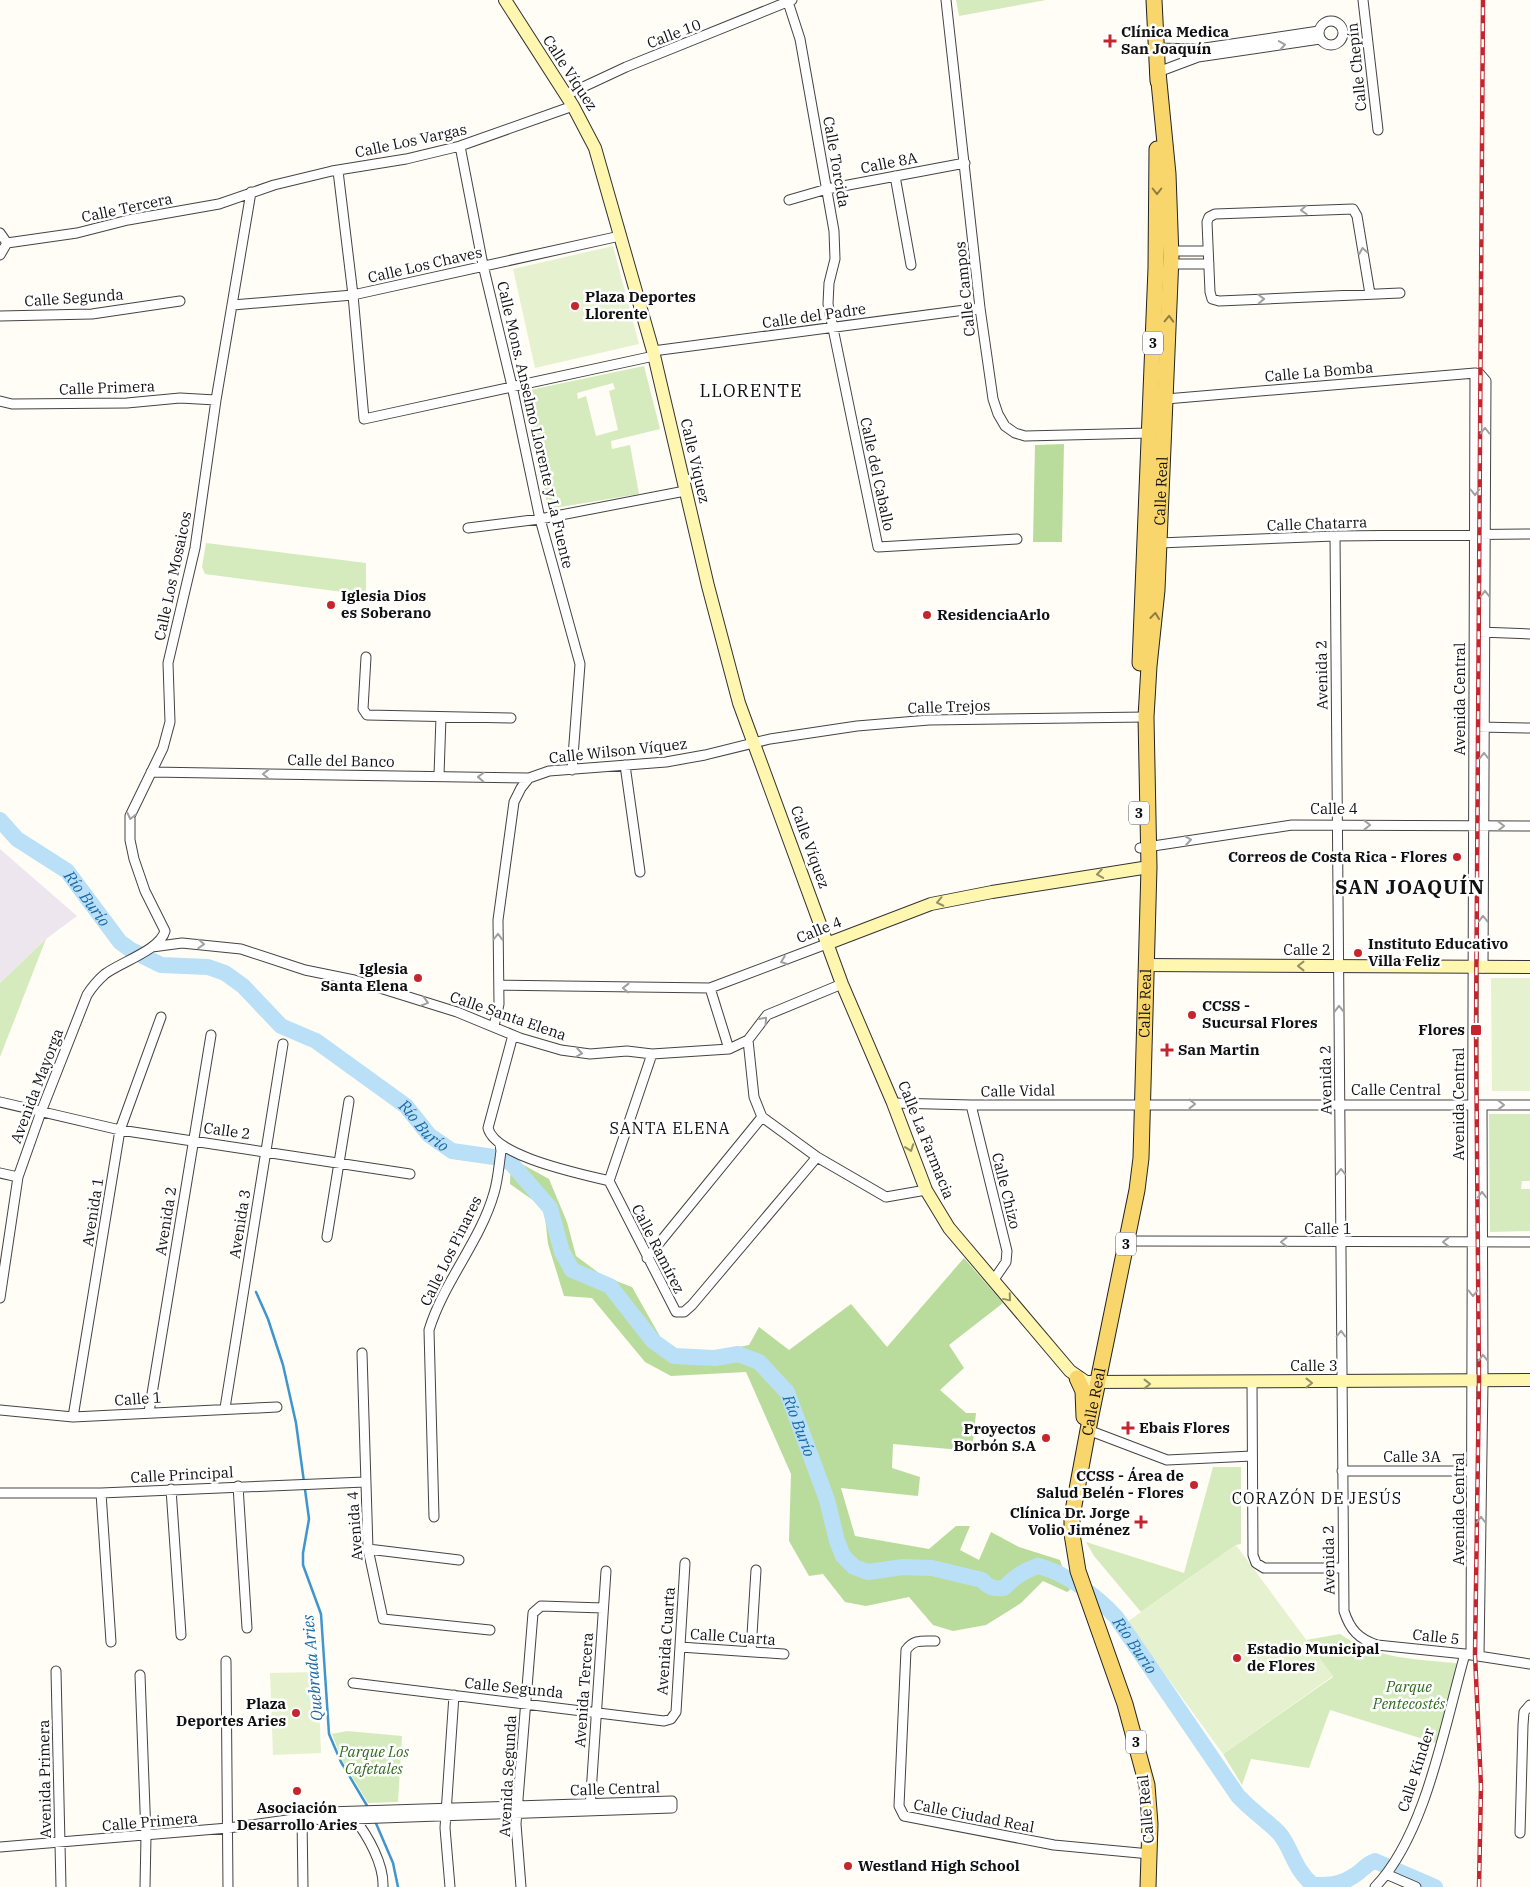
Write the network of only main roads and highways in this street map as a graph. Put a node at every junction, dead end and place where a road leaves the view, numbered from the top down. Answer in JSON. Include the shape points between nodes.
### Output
{"nodes":[{"id":1,"x":505,"y":0,"type":"edge"},
{"id":2,"x":1154,"y":0,"type":"edge"},
{"id":3,"x":1158,"y":72,"type":"junction"},
{"id":4,"x":1154,"y":344,"type":"junction"},
{"id":5,"x":1166,"y":399,"type":"junction"},
{"id":6,"x":1150,"y":433,"type":"junction"},
{"id":7,"x":1161,"y":487,"type":"junction"},
{"id":8,"x":1148,"y":508,"type":"junction"},
{"id":9,"x":1159,"y":543,"type":"junction"},
{"id":10,"x":1143,"y":600,"type":"junction"},
{"id":11,"x":1142,"y":717,"type":"junction"},
{"id":12,"x":1145,"y":868,"type":"junction"},
{"id":13,"x":829,"y":943,"type":"junction"},
{"id":14,"x":1145,"y":965,"type":"junction"},
{"id":15,"x":1530,"y":967,"type":"edge"},
{"id":16,"x":1077,"y":1378,"type":"junction"},
{"id":17,"x":1530,"y":1380,"type":"edge"},
{"id":18,"x":1098,"y":1384,"type":"junction"},
{"id":19,"x":1088,"y":1430,"type":"junction"},
{"id":20,"x":1148,"y":1887,"type":"edge"}],
"edges":[{"from":1,"to":13,"type":"main road","name":"Calle Víquez","via":[[570,101],[595,148],[653,353],[731,677]]},
{"from":2,"to":3,"type":"main road","name":"Calle Real","number":"3"},
{"from":3,"to":4,"type":"main road","name":"Calle Real","number":"3","one_way":true},
{"from":5,"to":3,"type":"main road","name":"Calle Real","number":"3","one_way":true,"via":[[1170,258],[1168,174]]},
{"from":4,"to":5,"type":"main road","via":[[1160,370],[1160,391]]},
{"from":4,"to":6,"type":"main road","name":"Calle Real","number":"3"},
{"from":5,"to":6,"type":"main road","via":[[1159,406],[1156,428]]},
{"from":5,"to":7,"type":"main road","name":"Calle Real","number":"3"},
{"from":6,"to":7,"type":"main road","via":[[1156,439]]},
{"from":6,"to":8,"type":"main road","name":"Calle Real","number":"3"},
{"from":7,"to":9,"type":"main road","name":"Calle Real","number":"3"},
{"from":8,"to":9,"type":"main road","via":[[1154,540]]},
{"from":8,"to":10,"type":"main road","name":"Calle Real","number":"3"},
{"from":9,"to":10,"type":"main road","via":[[1152,553],[1151,580]]},
{"from":11,"to":9,"type":"main road","name":"Calle Real","number":"3","one_way":true},
{"from":10,"to":11,"type":"main road","name":"Calle Real","number":"3"},
{"from":11,"to":12,"type":"main road","name":"Calle Real","number":"3"},
{"from":12,"to":13,"type":"main road","name":"Calle 4","one_way":true,"via":[[931,904]]},
{"from":12,"to":14,"type":"main road","name":"Calle Real","number":"3"},
{"from":13,"to":16,"type":"main road","name":"Calle La Farmacia","one_way":true,"via":[[842,984],[893,1102],[926,1190],[949,1228]]},
{"from":15,"to":14,"type":"main road","name":"Calle 2","one_way":true},
{"from":14,"to":18,"type":"main road","name":"Calle Real","number":"3","via":[[1143,1103],[1137,1190]]},
{"from":16,"to":18,"type":"main road"},
{"from":16,"to":19,"type":"main road","via":[[1083,1391]]},
{"from":18,"to":17,"type":"main road","name":"Calle 3","one_way":true},
{"from":18,"to":19,"type":"main road","name":"Calle Real","number":"3"},
{"from":19,"to":20,"type":"main road","name":"Calle Real","number":"3","via":[[1072,1516],[1072,1534],[1078,1570],[1138,1748],[1149,1804]]}]}
